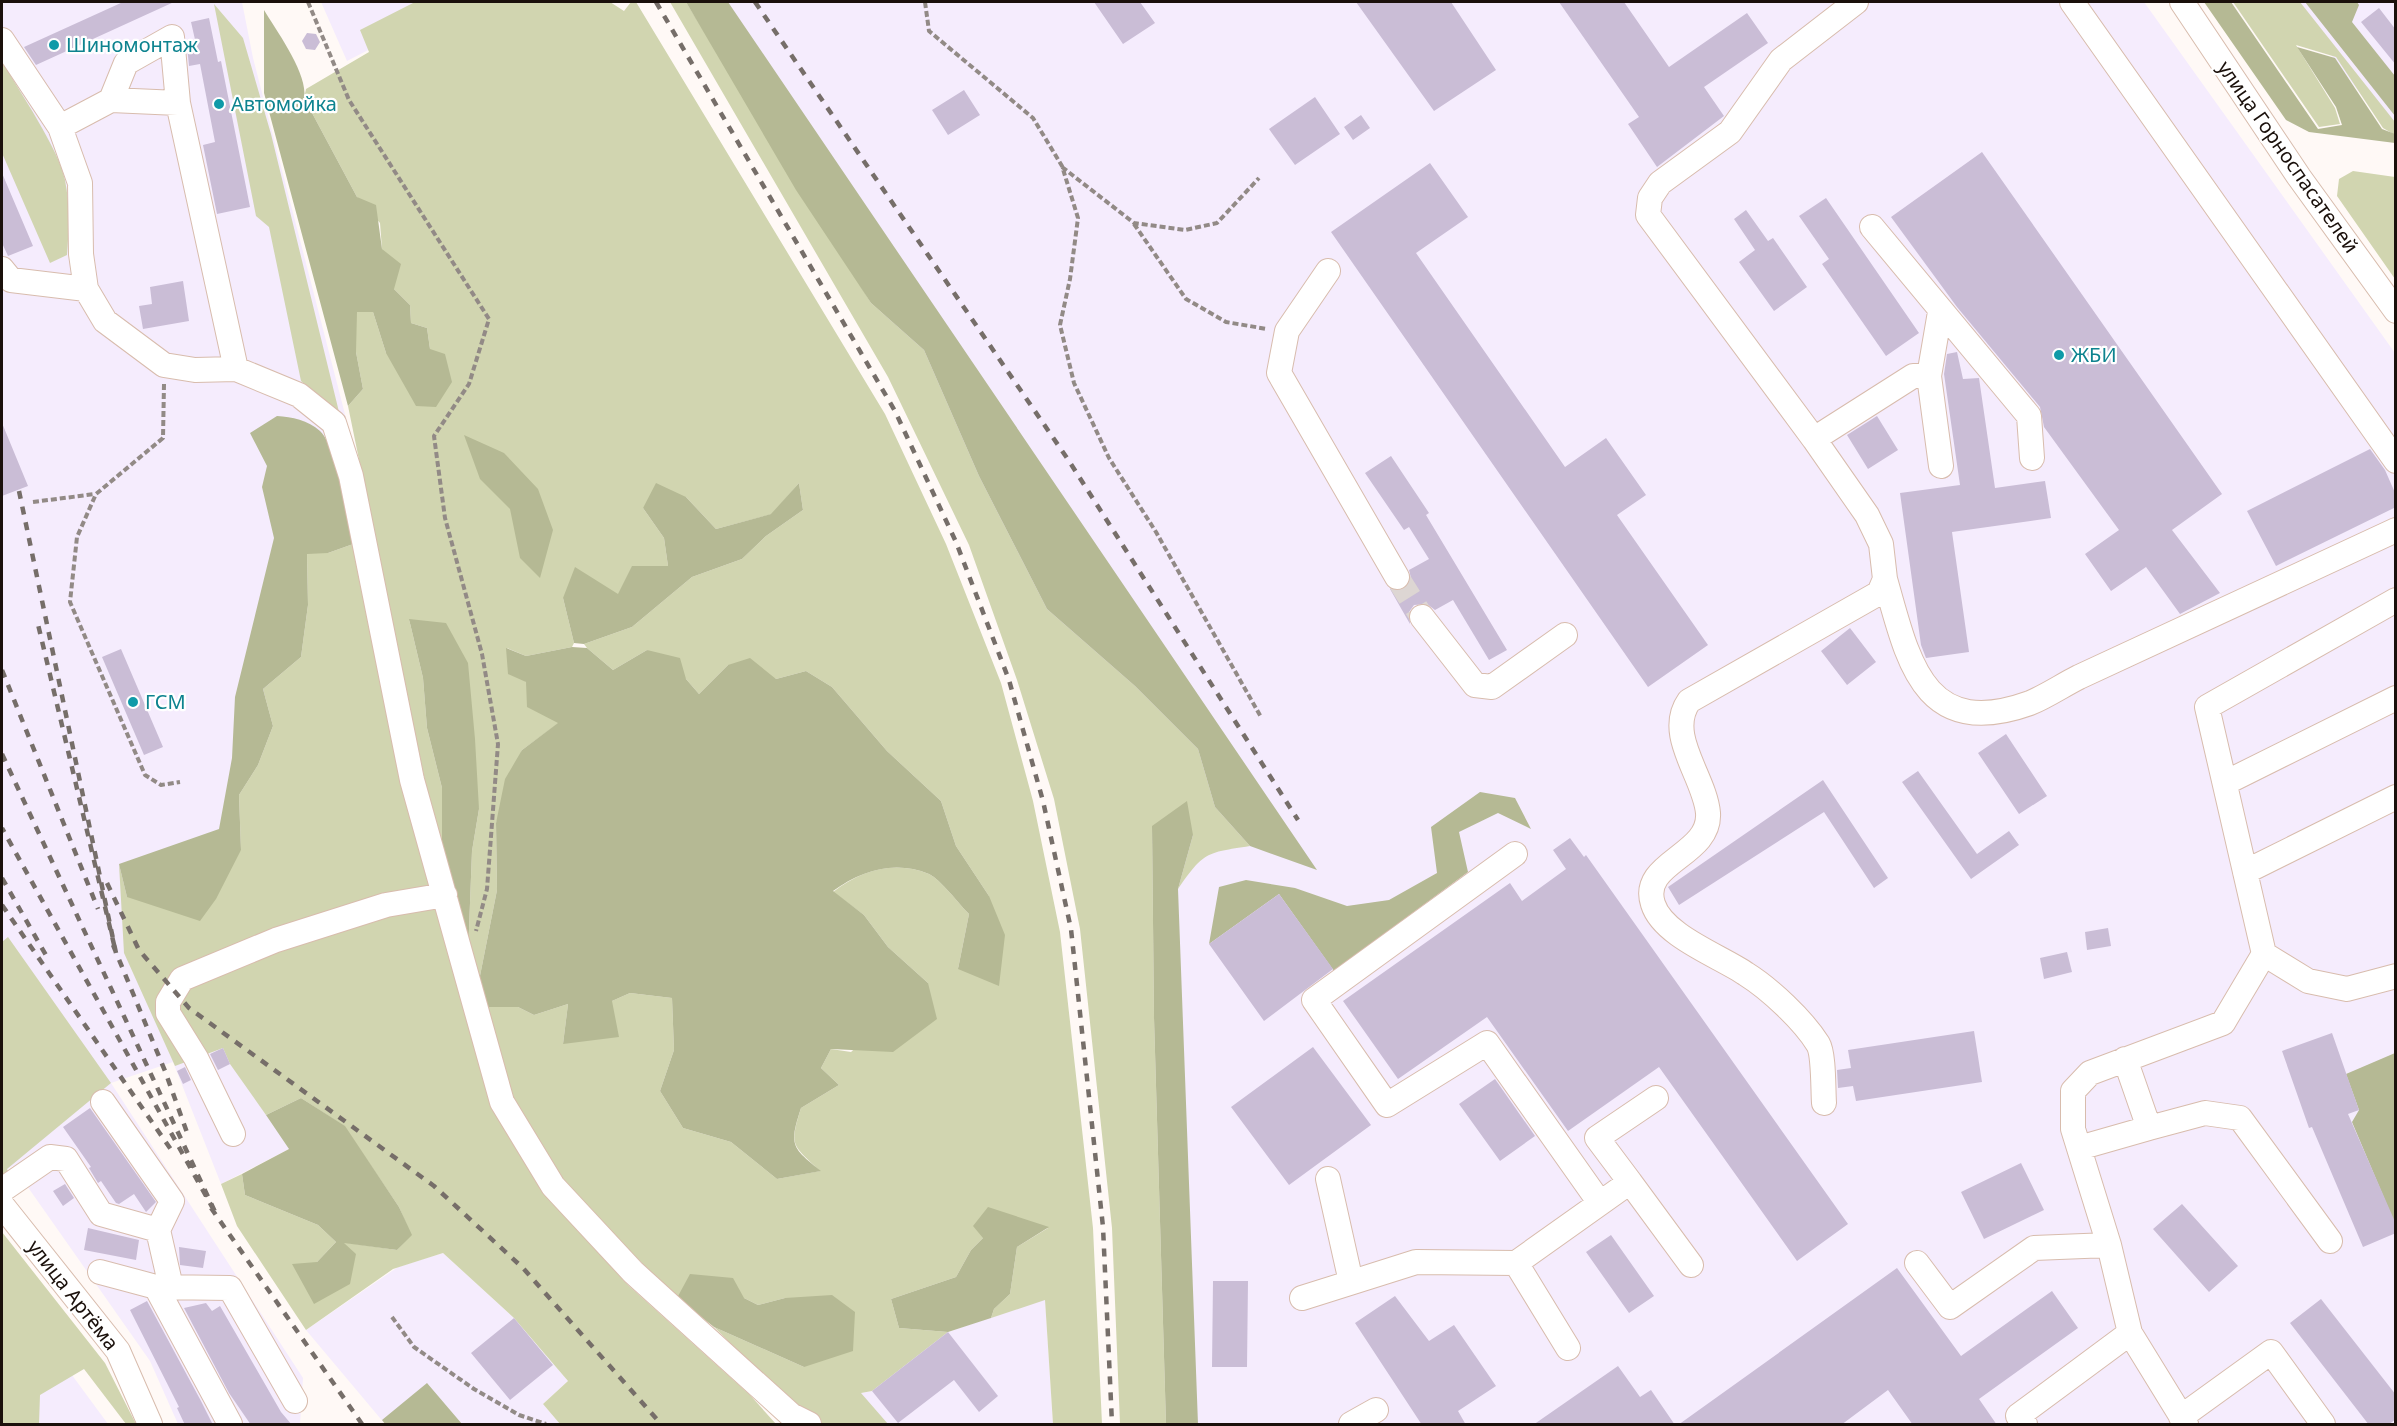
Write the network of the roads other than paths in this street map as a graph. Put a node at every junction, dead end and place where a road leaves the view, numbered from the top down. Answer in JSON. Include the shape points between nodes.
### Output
{"nodes":[{"id":1,"x":1856,"y":2,"type":"edge"},
{"id":2,"x":2072,"y":2,"type":"edge"},
{"id":3,"x":2182,"y":2,"type":"edge"},
{"id":4,"x":2,"y":40,"type":"edge"},
{"id":5,"x":111,"y":100,"type":"junction"},
{"id":6,"x":178,"y":103,"type":"junction"},
{"id":7,"x":60,"y":127,"type":"junction"},
{"id":8,"x":1872,"y":227,"type":"dead end"},
{"id":9,"x":2,"y":269,"type":"edge"},
{"id":10,"x":1328,"y":271,"type":"dead end"},
{"id":11,"x":86,"y":289,"type":"junction"},
{"id":12,"x":2396,"y":311,"type":"edge"},
{"id":13,"x":1940,"y":312,"type":"junction"},
{"id":14,"x":236,"y":369,"type":"junction"},
{"id":15,"x":1929,"y":376,"type":"junction"},
{"id":16,"x":1814,"y":439,"type":"junction"},
{"id":17,"x":2032,"y":458,"type":"dead end"},
{"id":18,"x":2396,"y":461,"type":"edge"},
{"id":19,"x":1941,"y":466,"type":"dead end"},
{"id":20,"x":2396,"y":530,"type":"edge"},
{"id":21,"x":1397,"y":577,"type":"tunnel mouth"},
{"id":22,"x":1885,"y":579,"type":"junction"},
{"id":23,"x":2396,"y":600,"type":"edge"},
{"id":24,"x":1422,"y":617,"type":"tunnel mouth"},
{"id":25,"x":1565,"y":635,"type":"dead end"},
{"id":26,"x":2396,"y":698,"type":"edge"},
{"id":27,"x":2225,"y":783,"type":"junction"},
{"id":28,"x":2396,"y":797,"type":"edge"},
{"id":29,"x":1515,"y":855,"type":"dead end"},
{"id":30,"x":2245,"y":872,"type":"junction"},
{"id":31,"x":445,"y":896,"type":"junction"},
{"id":32,"x":2264,"y":954,"type":"junction"},
{"id":33,"x":2396,"y":976,"type":"edge"},
{"id":34,"x":2125,"y":1059,"type":"junction"},
{"id":35,"x":1656,"y":1098,"type":"dead end"},
{"id":36,"x":103,"y":1102,"type":"dead end"},
{"id":37,"x":1824,"y":1103,"type":"dead end"},
{"id":38,"x":2149,"y":1128,"type":"junction"},
{"id":39,"x":233,"y":1134,"type":"dead end"},
{"id":40,"x":2079,"y":1148,"type":"junction"},
{"id":41,"x":1328,"y":1179,"type":"dead end"},
{"id":42,"x":1630,"y":1182,"type":"junction"},
{"id":43,"x":2,"y":1190,"type":"edge"},
{"id":44,"x":1600,"y":1203,"type":"junction"},
{"id":45,"x":2,"y":1205,"type":"edge"},
{"id":46,"x":158,"y":1230,"type":"junction"},
{"id":47,"x":2331,"y":1241,"type":"dead end"},
{"id":48,"x":2109,"y":1245,"type":"junction"},
{"id":49,"x":1516,"y":1263,"type":"junction"},
{"id":50,"x":1917,"y":1263,"type":"dead end"},
{"id":51,"x":1691,"y":1265,"type":"dead end"},
{"id":52,"x":100,"y":1272,"type":"dead end"},
{"id":53,"x":1351,"y":1282,"type":"junction"},
{"id":54,"x":164,"y":1287,"type":"junction"},
{"id":55,"x":1302,"y":1298,"type":"dead end"},
{"id":56,"x":2130,"y":1333,"type":"junction"},
{"id":57,"x":1568,"y":1348,"type":"dead end"},
{"id":58,"x":295,"y":1401,"type":"dead end"},
{"id":59,"x":1376,"y":1410,"type":"dead end"},
{"id":60,"x":2184,"y":1421,"type":"edge"},
{"id":61,"x":798,"y":1422,"type":"edge"},
{"id":62,"x":150,"y":1425,"type":"edge"},
{"id":63,"x":230,"y":1425,"type":"edge"},
{"id":64,"x":1351,"y":1425,"type":"edge"},
{"id":65,"x":2025,"y":1425,"type":"edge"},
{"id":66,"x":2323,"y":1425,"type":"edge"}],
"edges":[{"from":1,"to":16,"type":"street","via":[[1781,60],[1730,132],[1660,183],[1650,198],[1648,215]]},
{"from":2,"to":18,"type":"street"},
{"from":3,"to":12,"type":"street","name":"улица Горноспасателей","via":[[2299,177]]},
{"from":4,"to":7,"type":"street"},
{"from":5,"to":6,"type":"street"},
{"from":5,"to":6,"type":"street","via":[[126,63],[172,37]]},
{"from":5,"to":7,"type":"street"},
{"from":6,"to":14,"type":"street"},
{"from":7,"to":11,"type":"street","via":[[80,183],[81,254]]},
{"from":8,"to":13,"type":"street"},
{"from":9,"to":11,"type":"street","via":[[11,280]]},
{"from":10,"to":21,"type":"street","via":[[1287,332],[1280,373]]},
{"from":11,"to":14,"type":"street","via":[[105,321],[164,365],[195,370]]},
{"from":13,"to":15,"type":"street"},
{"from":13,"to":17,"type":"street","via":[[2029,416]]},
{"from":14,"to":31,"type":"street","via":[[298,395],[334,423],[351,476],[412,780]]},
{"from":15,"to":16,"type":"street","via":[[1912,376]]},
{"from":15,"to":19,"type":"street"},
{"from":16,"to":22,"type":"street","via":[[1867,515],[1881,544]]},
{"from":20,"to":22,"type":"street","via":[[2031,702],[1972,713],[1950,706],[1928,691],[1906,654]]},
{"from":22,"to":37,"type":"street","via":[[1879,593],[1689,701],[1682,711],[1680,726],[1708,812],[1706,828],[1698,844],[1662,870],[1652,887],[1653,904],[1665,923],[1748,974],[1783,1004],[1819,1046]]},
{"from":23,"to":27,"type":"street","via":[[2207,706]]},
{"from":24,"to":25,"type":"street","via":[[1475,685],[1492,687]]},
{"from":26,"to":27,"type":"street"},
{"from":27,"to":30,"type":"street"},
{"from":28,"to":30,"type":"street"},
{"from":29,"to":44,"type":"street","via":[[1314,1000],[1387,1105],[1487,1042]]},
{"from":30,"to":32,"type":"street"},
{"from":31,"to":39,"type":"street","via":[[386,905],[276,940],[182,979],[168,1002],[168,1013],[196,1058]]},
{"from":31,"to":61,"type":"street","via":[[502,1102],[553,1186],[633,1272]]},
{"from":32,"to":33,"type":"street","via":[[2308,981],[2347,989]]},
{"from":32,"to":34,"type":"street","via":[[2223,1023]]},
{"from":34,"to":38,"type":"street"},
{"from":34,"to":40,"type":"street","via":[[2090,1073],[2073,1091],[2073,1129]]},
{"from":35,"to":42,"type":"street","via":[[1597,1138]]},
{"from":36,"to":46,"type":"street","via":[[172,1201]]},
{"from":38,"to":40,"type":"street"},
{"from":38,"to":47,"type":"street","via":[[2205,1113],[2240,1118]]},
{"from":40,"to":48,"type":"street"},
{"from":41,"to":53,"type":"street"},
{"from":42,"to":44,"type":"street"},
{"from":42,"to":51,"type":"street"},
{"from":43,"to":46,"type":"street","via":[[50,1156],[66,1159],[101,1214]]},
{"from":44,"to":49,"type":"street"},
{"from":45,"to":62,"type":"street","name":"улица Артёма","via":[[118,1351]]},
{"from":46,"to":54,"type":"street"},
{"from":48,"to":50,"type":"street","via":[[2034,1248],[1950,1307]]},
{"from":48,"to":56,"type":"street"},
{"from":49,"to":53,"type":"street","via":[[1416,1262]]},
{"from":49,"to":57,"type":"street"},
{"from":52,"to":54,"type":"street"},
{"from":53,"to":55,"type":"street"},
{"from":54,"to":58,"type":"street","via":[[230,1288]]},
{"from":54,"to":63,"type":"street"},
{"from":56,"to":60,"type":"street"},
{"from":56,"to":65,"type":"street","via":[[2018,1416]]},
{"from":59,"to":64,"type":"street"},
{"from":60,"to":66,"type":"street","via":[[2271,1352]]}]}
